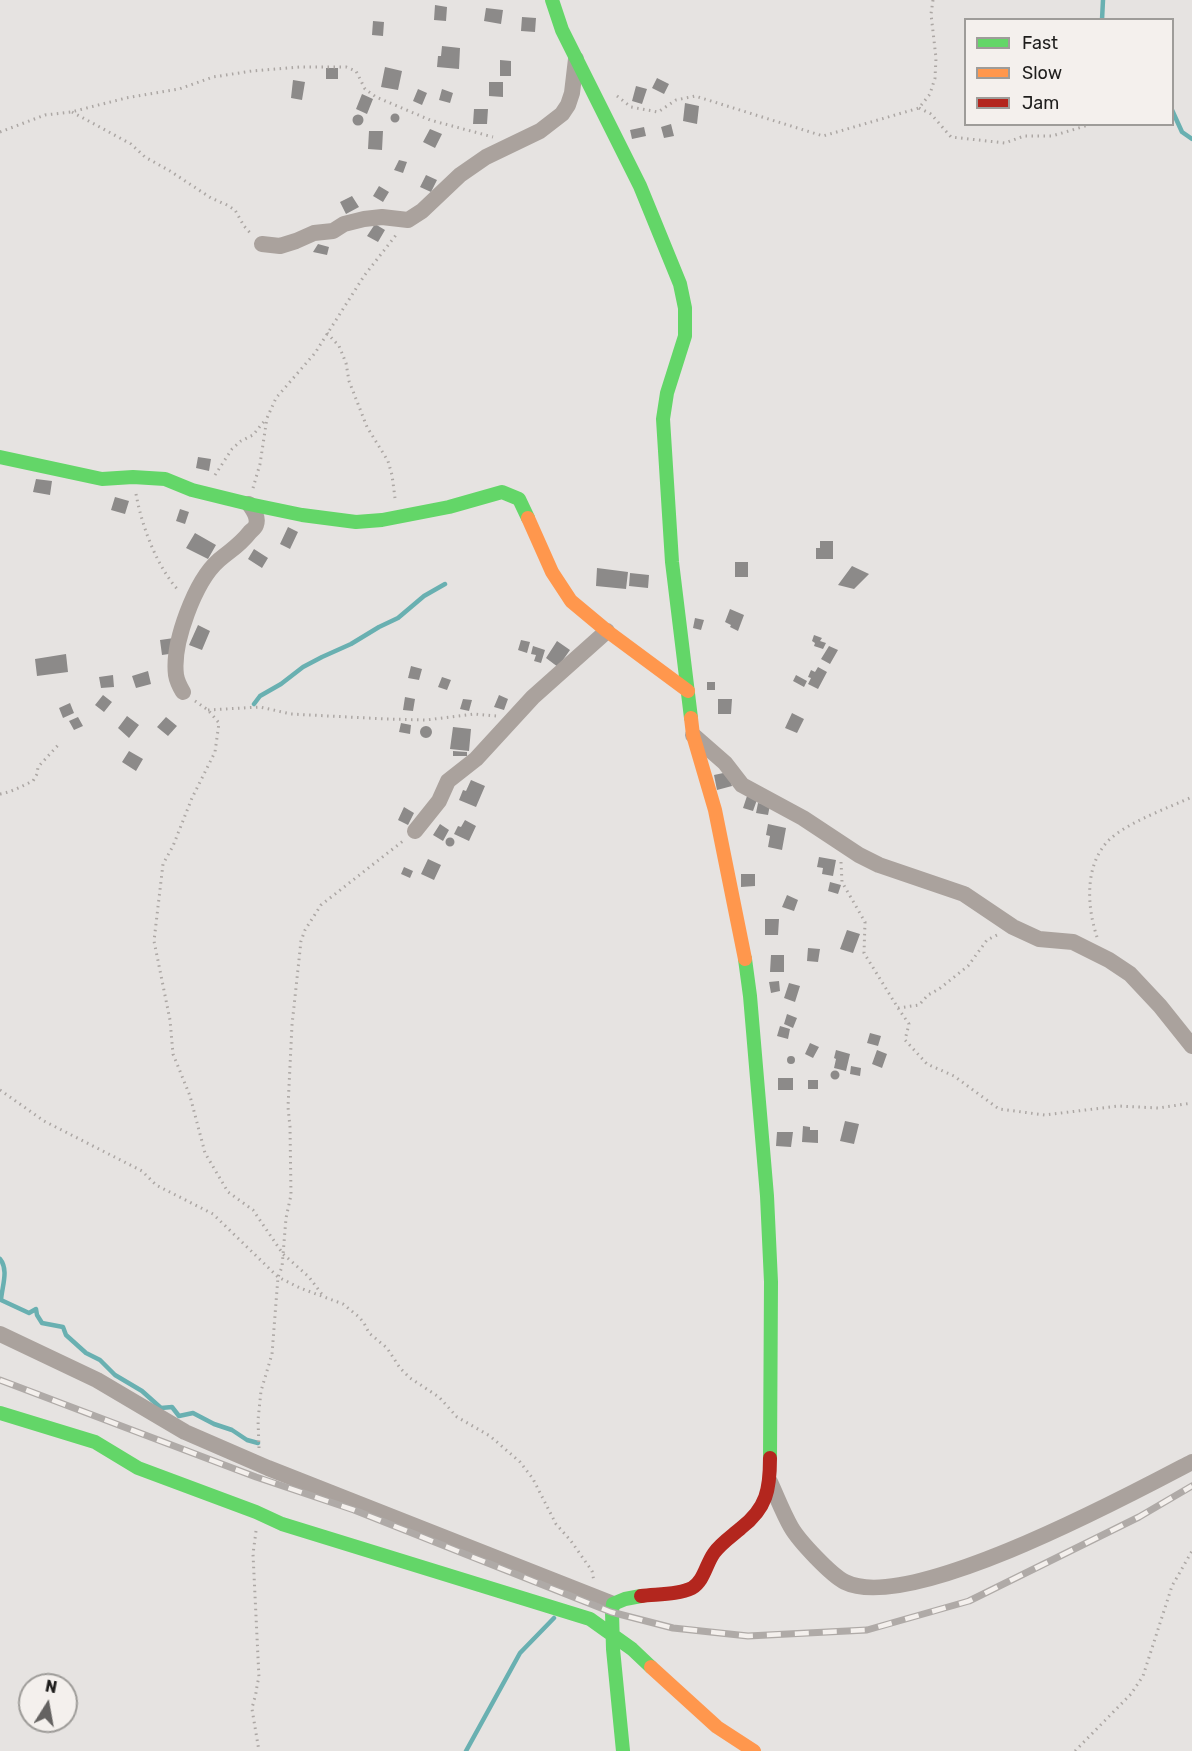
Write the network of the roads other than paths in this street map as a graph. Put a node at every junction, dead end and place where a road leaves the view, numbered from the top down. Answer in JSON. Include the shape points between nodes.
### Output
{"nodes":[{"id":1,"x":552,"y":0,"type":"edge"},
{"id":2,"x":576,"y":59,"type":"junction"},
{"id":3,"x":262,"y":244,"type":"road end"},
{"id":4,"x":0,"y":457,"type":"edge"},
{"id":5,"x":249,"y":504,"type":"junction"},
{"id":6,"x":608,"y":631,"type":"junction"},
{"id":7,"x":688,"y":691,"type":"junction"},
{"id":8,"x":183,"y":692,"type":"road end"},
{"id":9,"x":693,"y":735,"type":"junction"},
{"id":10,"x":415,"y":831,"type":"road end"},
{"id":11,"x":1192,"y":1046,"type":"edge"},
{"id":12,"x":0,"y":1334,"type":"edge"},
{"id":13,"x":0,"y":1413,"type":"edge"},
{"id":14,"x":1192,"y":1462,"type":"edge"},
{"id":15,"x":770,"y":1482,"type":"junction"},
{"id":16,"x":606,"y":1601,"type":"junction"},
{"id":17,"x":612,"y":1634,"type":"junction"},
{"id":18,"x":623,"y":1751,"type":"edge"},
{"id":19,"x":753,"y":1751,"type":"edge"}],
"edges":[{"from":1,"to":2,"type":"street"},
{"from":2,"to":3,"type":"street","via":[[572,93],[562,114],[540,131],[486,157],[408,220],[364,219],[280,246]]},
{"from":2,"to":7,"type":"street","via":[[649,208],[680,284],[685,308],[685,336],[663,419],[672,561]]},
{"from":4,"to":5,"type":"street","via":[[102,479],[165,479]]},
{"from":5,"to":6,"type":"street","via":[[356,522],[449,507],[502,492],[519,499],[552,572],[571,601]]},
{"from":5,"to":8,"type":"street","via":[[256,513],[256,525],[240,545],[218,561],[191,603],[175,660],[176,678]]},
{"from":6,"to":7,"type":"street"},
{"from":6,"to":10,"type":"street","via":[[533,697],[476,759],[448,781],[439,801]]},
{"from":7,"to":9,"type":"street"},
{"from":9,"to":11,"type":"street","via":[[725,763],[742,785],[859,855],[964,894],[1013,927],[1039,939],[1073,942],[1109,960],[1130,974]]},
{"from":9,"to":15,"type":"street","via":[[715,810],[750,996],[771,1282]]},
{"from":12,"to":16,"type":"street","via":[[97,1380],[185,1432]]},
{"from":13,"to":17,"type":"street","via":[[95,1442],[138,1468],[282,1524],[590,1619]]},
{"from":14,"to":15,"type":"street","via":[[1121,1499],[974,1565],[896,1586],[859,1587],[833,1574],[792,1529]]},
{"from":15,"to":16,"type":"street","via":[[760,1509],[713,1554],[692,1588]]},
{"from":16,"to":17,"type":"street"},
{"from":17,"to":18,"type":"street"},
{"from":17,"to":19,"type":"street","via":[[717,1727]]}]}
